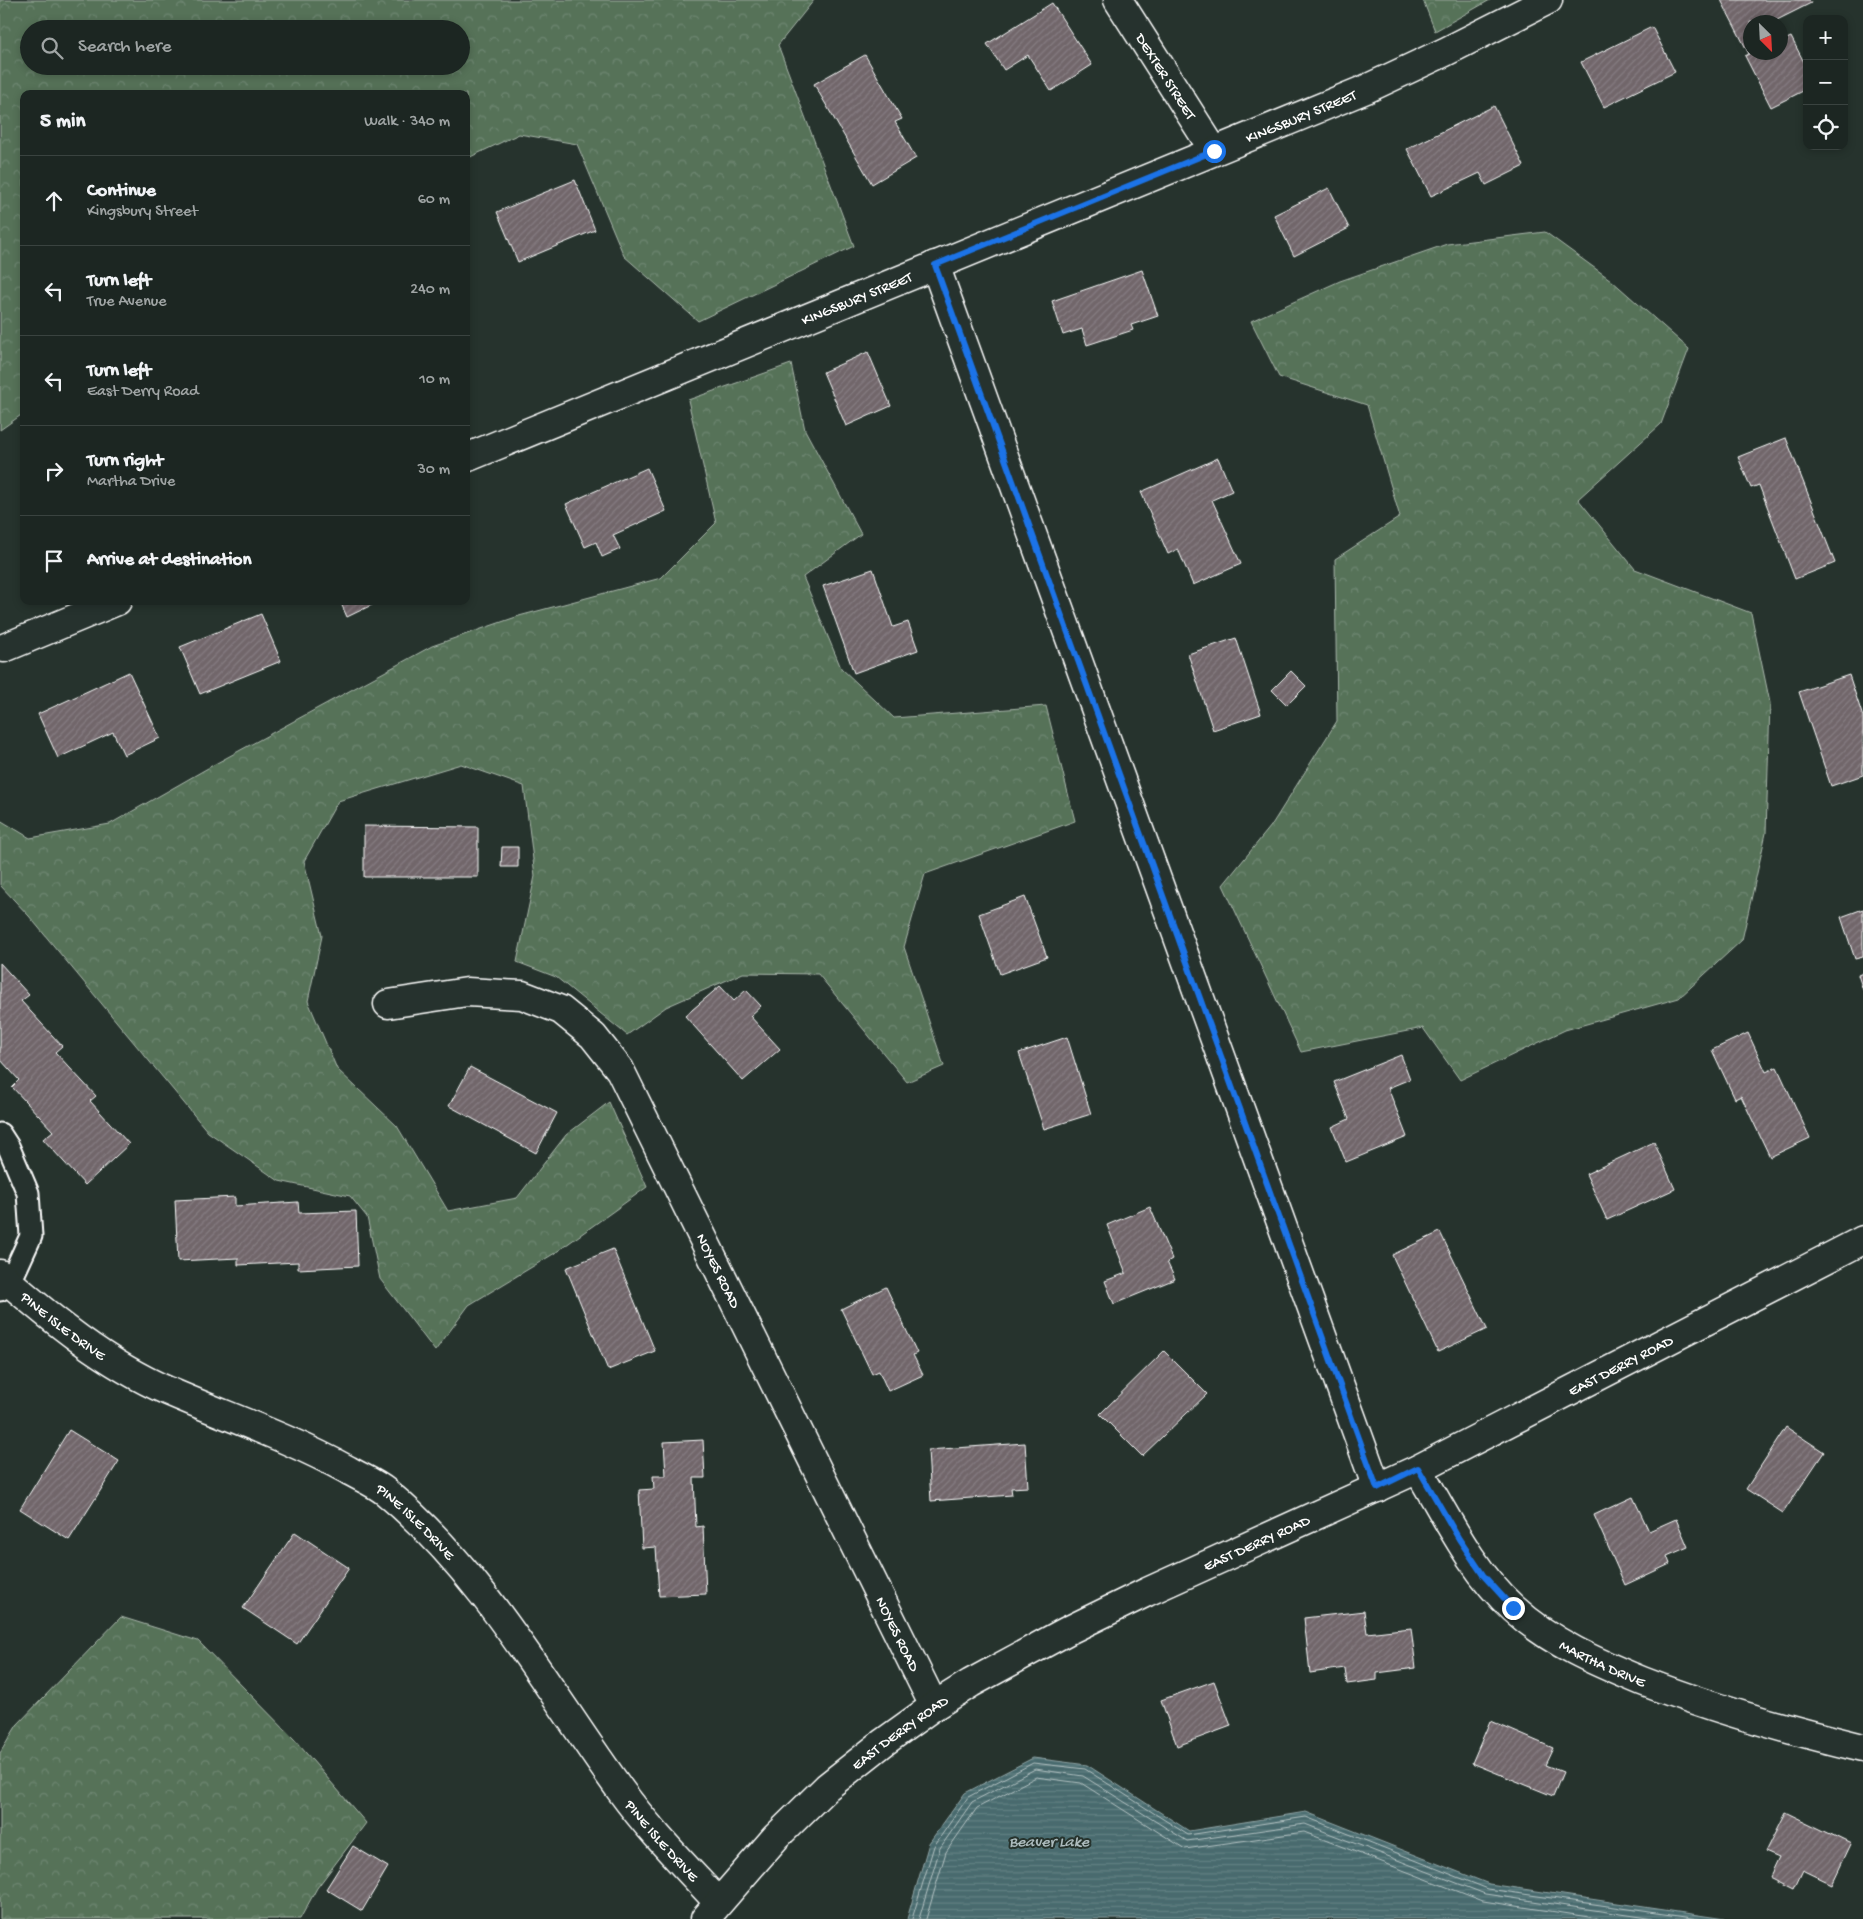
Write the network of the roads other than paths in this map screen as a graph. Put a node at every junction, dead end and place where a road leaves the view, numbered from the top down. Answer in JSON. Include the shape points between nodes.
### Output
{"nodes":[{"id":1,"x":1118,"y":0,"type":"edge"},
{"id":2,"x":1548,"y":0,"type":"edge"},
{"id":3,"x":1214,"y":151,"type":"junction"},
{"id":4,"x":935,"y":265,"type":"junction"},
{"id":5,"x":470,"y":456,"type":"edge"},
{"id":6,"x":107,"y":605,"type":"edge"},
{"id":7,"x":4,"y":648,"type":"dead end"},
{"id":8,"x":388,"y":1004,"type":"dead end"},
{"id":9,"x":0,"y":1134,"type":"edge"},
{"id":10,"x":1863,"y":1240,"type":"edge"},
{"id":11,"x":3,"y":1282,"type":"edge"},
{"id":12,"x":1418,"y":1468,"type":"junction"},
{"id":13,"x":1377,"y":1488,"type":"junction"},
{"id":14,"x":934,"y":1706,"type":"junction"},
{"id":15,"x":1863,"y":1748,"type":"edge"},
{"id":16,"x":711,"y":1911,"type":"edge"}],
"edges":[{"from":1,"to":3,"type":"street","name":"DEXTER STREET"},
{"from":2,"to":3,"type":"street","name":"KINGSBURY STREET","via":[[1366,89]]},
{"from":3,"to":4,"type":"street","name":"KINGSBURY STREET"},
{"from":4,"to":5,"type":"street","name":"KINGSBURY STREET"},
{"from":4,"to":13,"type":"street"},
{"from":6,"to":7,"type":"street"},
{"from":8,"to":14,"type":"street","name":"NOYES ROAD","via":[[467,992],[522,995],[562,1010],[594,1036],[620,1070]]},
{"from":9,"to":11,"type":"lane","via":[[28,1193],[31,1227],[31,1236]]},
{"from":10,"to":12,"type":"street","name":"EAST DERRY ROAD"},
{"from":11,"to":16,"type":"street","name":"PINE ISLE DRIVE","via":[[128,1371],[308,1449],[384,1490],[455,1560],[501,1617],[624,1794]]},
{"from":12,"to":13,"type":"street","name":"EAST DERRY ROAD"},
{"from":12,"to":15,"type":"street","name":"MARTHA DRIVE","via":[[1483,1575],[1513,1608],[1546,1635],[1586,1658],[1672,1693],[1789,1730]]},
{"from":13,"to":14,"type":"street","name":"EAST DERRY ROAD","via":[[1067,1631]]},
{"from":14,"to":16,"type":"street","name":"EAST DERRY ROAD","via":[[827,1788],[776,1837]]}]}
